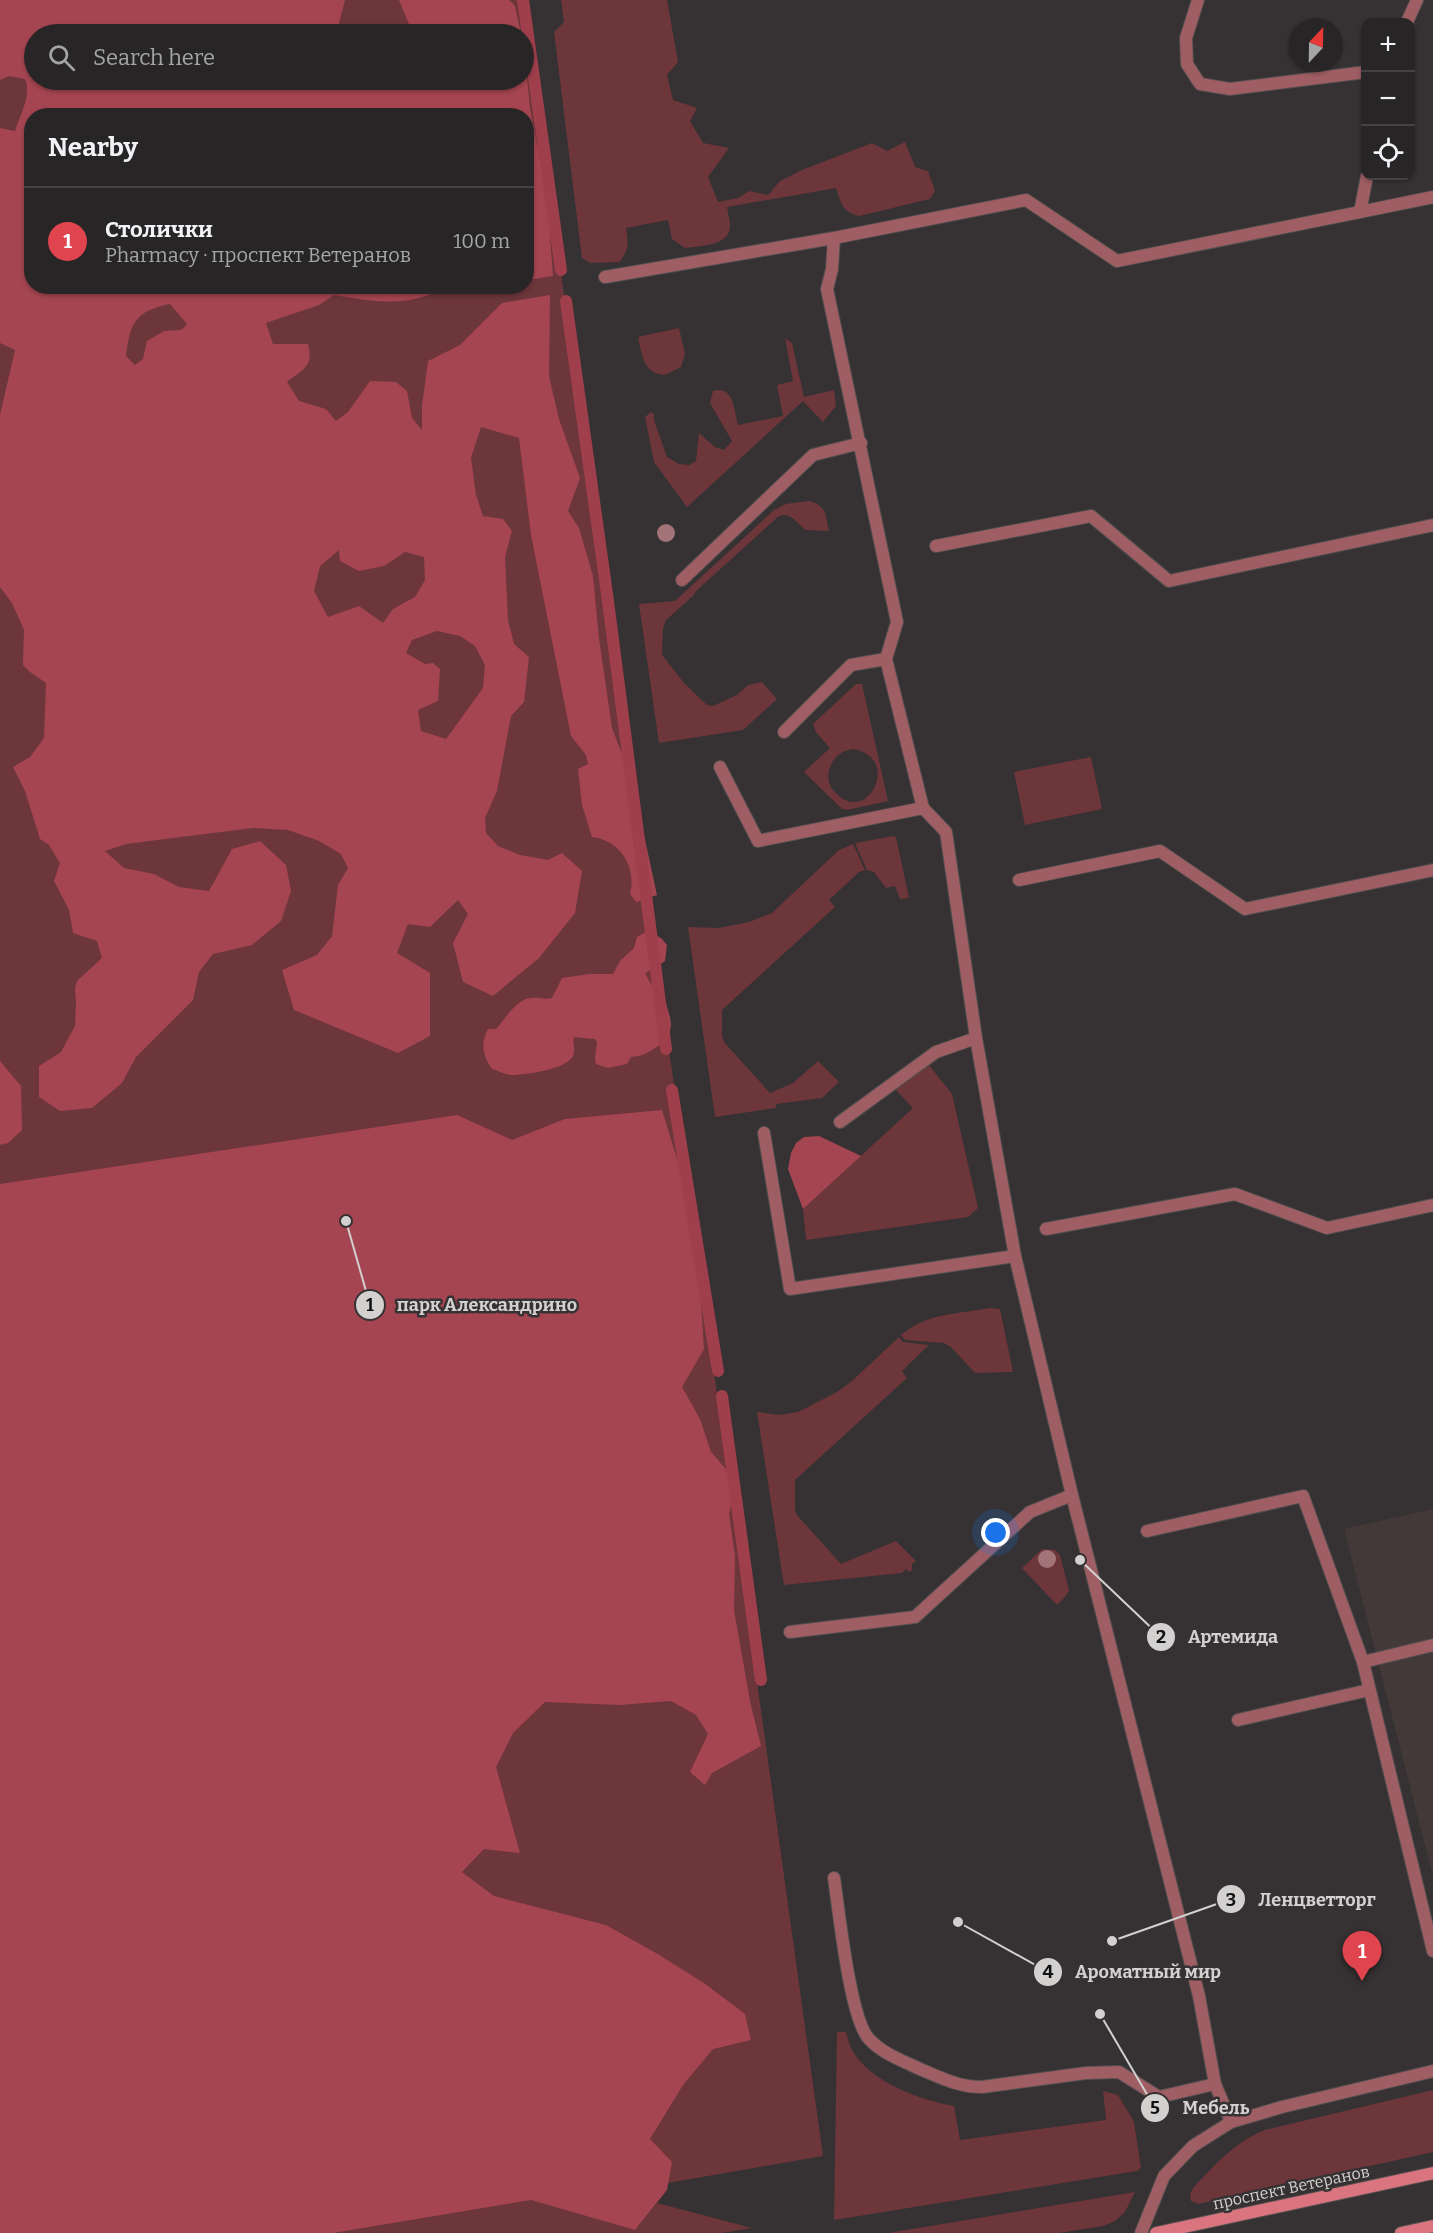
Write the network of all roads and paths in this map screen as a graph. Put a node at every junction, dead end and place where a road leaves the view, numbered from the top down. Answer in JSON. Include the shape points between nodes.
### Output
{"nodes":[{"id":1,"x":1198,"y":0,"type":"edge"},
{"id":2,"x":1418,"y":0,"type":"edge"},
{"id":3,"x":1409,"y":18,"type":"edge"},
{"id":4,"x":1361,"y":73,"type":"edge"},
{"id":5,"x":1367,"y":180,"type":"edge"},
{"id":6,"x":1433,"y":197,"type":"edge"},
{"id":7,"x":1360,"y":212,"type":"junction"},
{"id":8,"x":834,"y":238,"type":"junction"},
{"id":9,"x":604,"y":277,"type":"dead end"},
{"id":10,"x":861,"y":443,"type":"junction"},
{"id":11,"x":1433,"y":525,"type":"edge"},
{"id":12,"x":936,"y":546,"type":"dead end"},
{"id":13,"x":682,"y":580,"type":"dead end"},
{"id":14,"x":886,"y":659,"type":"junction"},
{"id":15,"x":784,"y":732,"type":"dead end"},
{"id":16,"x":720,"y":767,"type":"dead end"},
{"id":17,"x":923,"y":808,"type":"junction"},
{"id":18,"x":1433,"y":870,"type":"edge"},
{"id":19,"x":1019,"y":880,"type":"dead end"},
{"id":20,"x":976,"y":1038,"type":"junction"},
{"id":21,"x":840,"y":1122,"type":"dead end"},
{"id":22,"x":764,"y":1133,"type":"dead end"},
{"id":23,"x":1433,"y":1205,"type":"edge"},
{"id":24,"x":1046,"y":1229,"type":"dead end"},
{"id":25,"x":1015,"y":1256,"type":"junction"},
{"id":26,"x":1072,"y":1495,"type":"junction"},
{"id":27,"x":1148,"y":1531,"type":"dead end"},
{"id":28,"x":790,"y":1632,"type":"dead end"},
{"id":29,"x":1433,"y":1645,"type":"edge"},
{"id":30,"x":1363,"y":1662,"type":"junction"},
{"id":31,"x":1370,"y":1690,"type":"junction"},
{"id":32,"x":1238,"y":1720,"type":"dead end"},
{"id":33,"x":834,"y":1878,"type":"dead end"},
{"id":34,"x":1433,"y":1951,"type":"edge"},
{"id":35,"x":1433,"y":2071,"type":"edge"},
{"id":36,"x":1215,"y":2084,"type":"junction"},
{"id":37,"x":1231,"y":2122,"type":"junction"},
{"id":38,"x":1433,"y":2173,"type":"edge"},
{"id":39,"x":1433,"y":2226,"type":"edge"},
{"id":40,"x":1141,"y":2233,"type":"edge"},
{"id":41,"x":1156,"y":2233,"type":"edge"},
{"id":42,"x":1401,"y":2233,"type":"edge"}],
"edges":[{"from":1,"to":4,"type":"street","via":[[1186,38],[1186,56],[1200,84],[1230,89]]},
{"from":2,"to":3,"type":"street"},
{"from":5,"to":7,"type":"street"},
{"from":6,"to":7,"type":"street"},
{"from":7,"to":8,"type":"street","via":[[1117,261],[1026,200]]},
{"from":8,"to":9,"type":"street"},
{"from":8,"to":10,"type":"street","via":[[826,289]]},
{"from":10,"to":13,"type":"street","via":[[813,455]]},
{"from":10,"to":14,"type":"street","via":[[897,622]]},
{"from":11,"to":12,"type":"street","via":[[1169,581],[1091,516]]},
{"from":14,"to":15,"type":"street","via":[[851,665]]},
{"from":14,"to":17,"type":"street"},
{"from":16,"to":17,"type":"street","via":[[758,841]]},
{"from":17,"to":20,"type":"street","via":[[946,832]]},
{"from":18,"to":19,"type":"street","via":[[1245,909],[1160,851]]},
{"from":20,"to":21,"type":"street","via":[[936,1052]]},
{"from":20,"to":25,"type":"street"},
{"from":22,"to":25,"type":"street","via":[[790,1289]]},
{"from":23,"to":24,"type":"street","via":[[1327,1228],[1235,1194]]},
{"from":25,"to":26,"type":"street"},
{"from":26,"to":28,"type":"street","via":[[1030,1512],[915,1617]]},
{"from":26,"to":36,"type":"street","via":[[1199,1996]]},
{"from":27,"to":30,"type":"street","via":[[1303,1497]]},
{"from":29,"to":30,"type":"street"},
{"from":30,"to":31,"type":"street"},
{"from":31,"to":32,"type":"street"},
{"from":31,"to":34,"type":"street"},
{"from":33,"to":36,"type":"street","via":[[856,2014],[878,2048],[969,2087],[1119,2072],[1160,2097]]},
{"from":35,"to":37,"type":"street"},
{"from":36,"to":37,"type":"street"},
{"from":37,"to":40,"type":"street","via":[[1193,2146],[1164,2176]]},
{"from":38,"to":41,"type":"main road","name":"проспект Ветеранов"},
{"from":39,"to":42,"type":"main road"}]}
